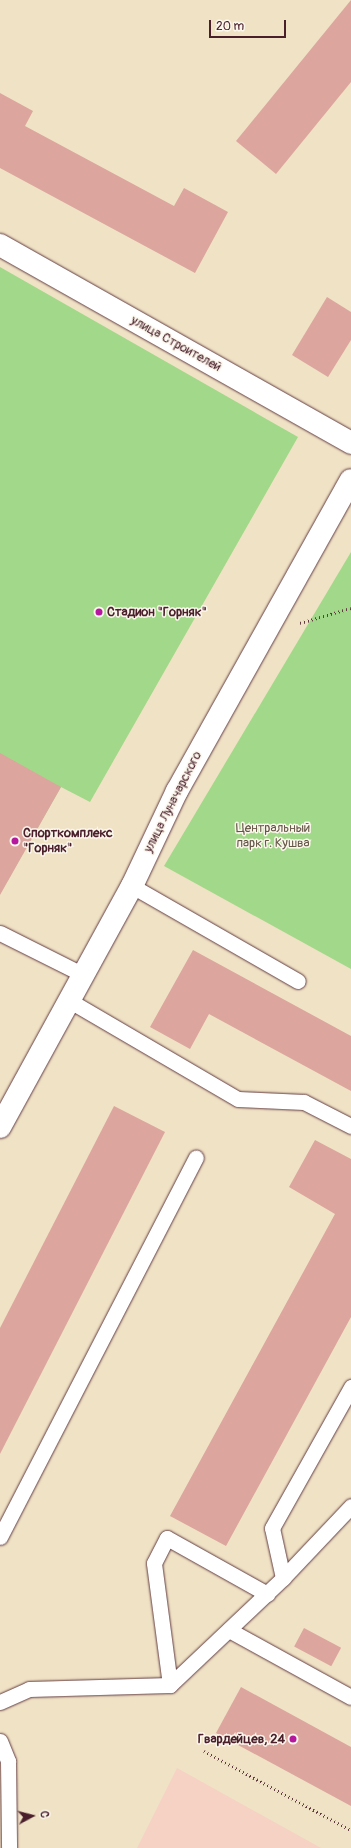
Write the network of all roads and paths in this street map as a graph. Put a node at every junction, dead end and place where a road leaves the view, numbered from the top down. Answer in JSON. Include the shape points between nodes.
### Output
{"nodes":[{"id":1,"x":0,"y":245,"type":"edge"},
{"id":2,"x":351,"y":442,"type":"edge"},
{"id":3,"x":351,"y":480,"type":"edge"},
{"id":4,"x":351,"y":608,"type":"edge"},
{"id":5,"x":265,"y":634,"type":"junction"},
{"id":6,"x":132,"y":886,"type":"junction"},
{"id":7,"x":0,"y":933,"type":"edge"},
{"id":8,"x":84,"y":975,"type":"junction"},
{"id":9,"x":298,"y":981,"type":"dead end"},
{"id":10,"x":70,"y":1001,"type":"junction"},
{"id":11,"x":351,"y":1126,"type":"edge"},
{"id":12,"x":0,"y":1127,"type":"edge"},
{"id":13,"x":196,"y":1158,"type":"dead end"},
{"id":14,"x":351,"y":1387,"type":"edge"},
{"id":15,"x":351,"y":1506,"type":"edge"},
{"id":16,"x":0,"y":1537,"type":"edge"},
{"id":17,"x":283,"y":1578,"type":"junction"},
{"id":18,"x":267,"y":1594,"type":"junction"},
{"id":19,"x":229,"y":1630,"type":"junction"},
{"id":20,"x":170,"y":1685,"type":"junction"},
{"id":21,"x":351,"y":1697,"type":"edge"},
{"id":22,"x":0,"y":1702,"type":"edge"},
{"id":23,"x":0,"y":1741,"type":"edge"},
{"id":24,"x":204,"y":1751,"type":"dead end"},
{"id":25,"x":351,"y":1830,"type":"edge"},
{"id":26,"x":9,"y":1848,"type":"edge"}],
"edges":[{"from":1,"to":2,"type":"main road","name":"улица Строителей"},
{"from":3,"to":5,"type":"main road","name":"улица Луначарского"},
{"from":4,"to":5,"type":"path"},
{"from":5,"to":6,"type":"main road","name":"улица Луначарского","via":[[177,791]]},
{"from":6,"to":8,"type":"main road","name":"улица Луначарского"},
{"from":6,"to":9,"type":"lane"},
{"from":7,"to":8,"type":"lane"},
{"from":8,"to":10,"type":"main road","name":"улица Луначарского"},
{"from":10,"to":11,"type":"lane","via":[[238,1099],[304,1102]]},
{"from":10,"to":12,"type":"main road","name":"улица Луначарского"},
{"from":13,"to":16,"type":"lane"},
{"from":14,"to":17,"type":"lane","via":[[272,1528]]},
{"from":15,"to":17,"type":"lane"},
{"from":17,"to":18,"type":"lane"},
{"from":18,"to":19,"type":"lane"},
{"from":18,"to":20,"type":"lane","via":[[167,1538],[154,1563]]},
{"from":19,"to":20,"type":"lane"},
{"from":19,"to":21,"type":"lane"},
{"from":20,"to":22,"type":"lane","via":[[29,1689]]},
{"from":23,"to":26,"type":"lane","via":[[8,1761]]},
{"from":24,"to":25,"type":"path"}]}
